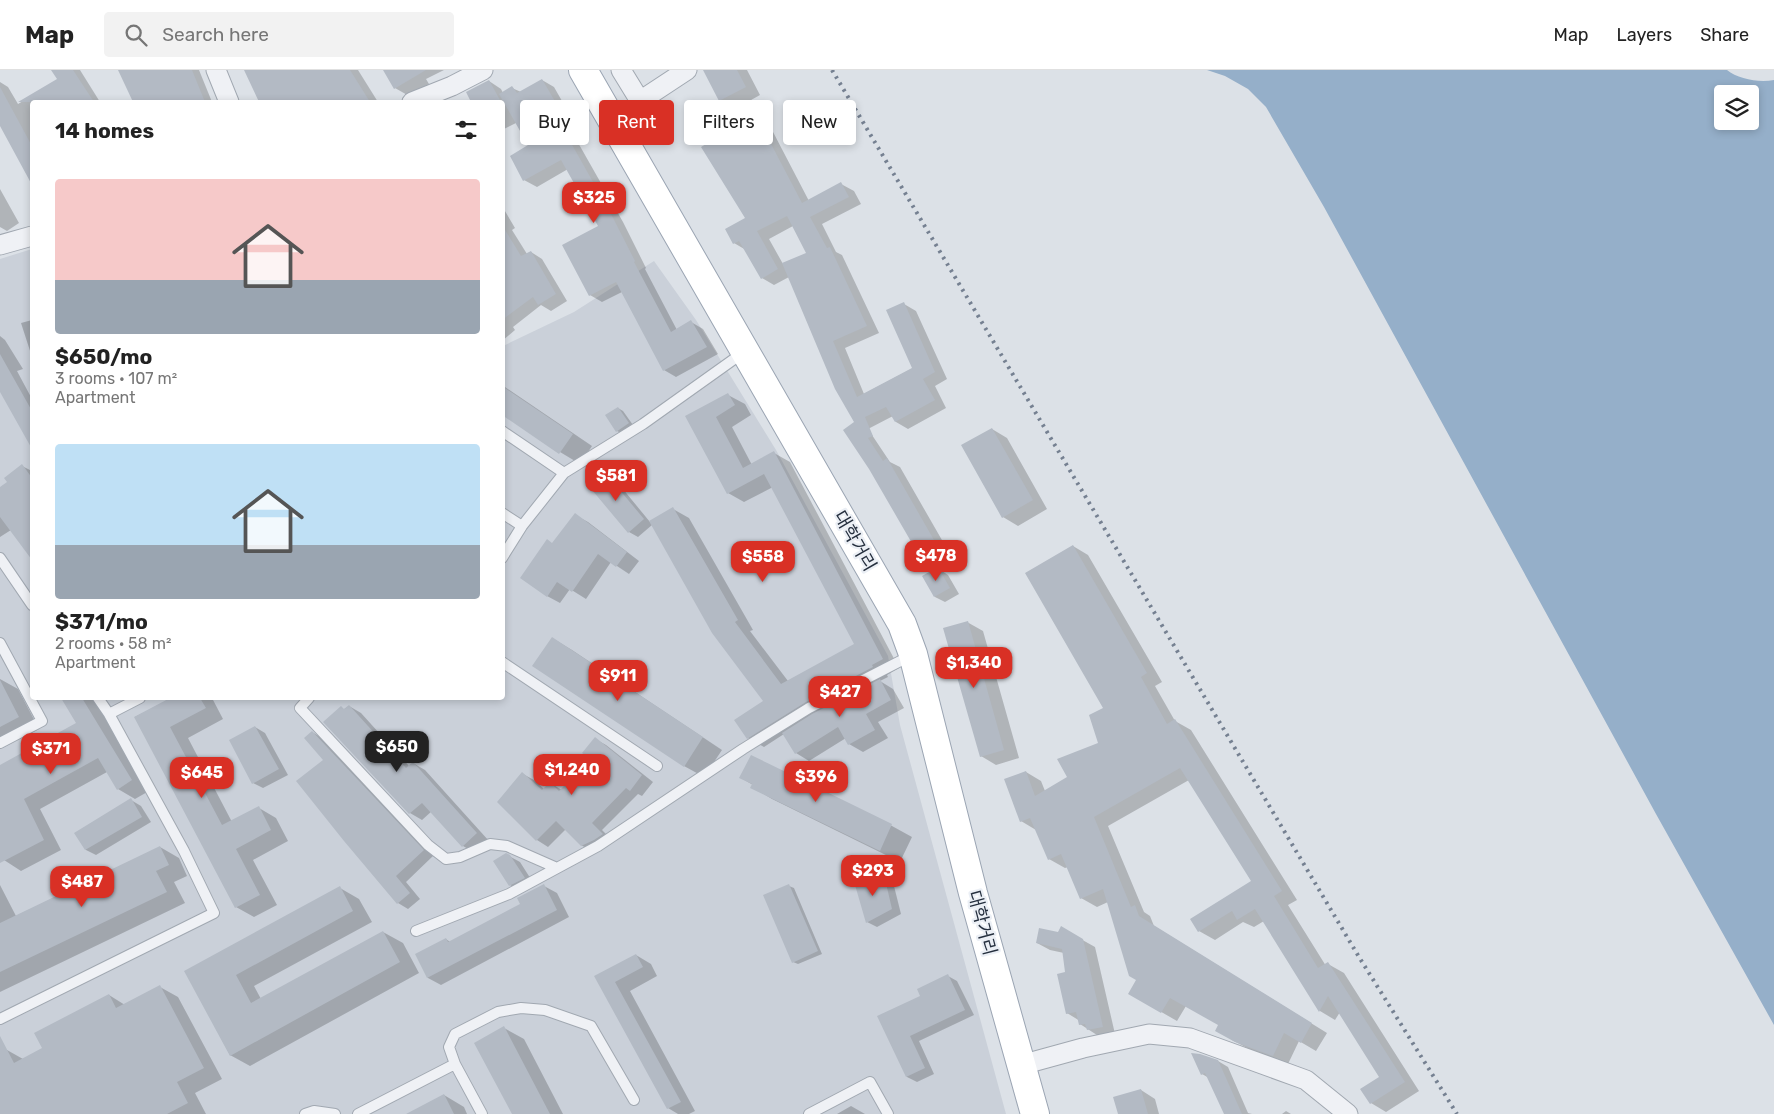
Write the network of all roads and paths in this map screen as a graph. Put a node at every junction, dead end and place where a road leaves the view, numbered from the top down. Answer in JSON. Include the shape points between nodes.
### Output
{"nodes":[{"id":1,"x":216,"y":70,"type":"edge"},
{"id":2,"x":483,"y":70,"type":"edge"},
{"id":3,"x":583,"y":70,"type":"edge"},
{"id":4,"x":621,"y":70,"type":"edge"},
{"id":5,"x":687,"y":70,"type":"edge"},
{"id":6,"x":228,"y":100,"type":"edge"},
{"id":7,"x":417,"y":100,"type":"edge"},
{"id":8,"x":30,"y":237,"type":"edge"},
{"id":9,"x":0,"y":245,"type":"edge"},
{"id":10,"x":745,"y":351,"type":"junction"},
{"id":11,"x":505,"y":433,"type":"edge"},
{"id":12,"x":564,"y":473,"type":"junction"},
{"id":13,"x":505,"y":514,"type":"edge"},
{"id":14,"x":522,"y":526,"type":"junction"},
{"id":15,"x":505,"y":553,"type":"edge"},
{"id":16,"x":0,"y":558,"type":"edge"},
{"id":17,"x":30,"y":602,"type":"edge"},
{"id":18,"x":0,"y":643,"type":"edge"},
{"id":19,"x":913,"y":654,"type":"junction"},
{"id":20,"x":505,"y":664,"type":"edge"},
{"id":21,"x":30,"y":699,"type":"edge"},
{"id":22,"x":31,"y":700,"type":"edge"},
{"id":23,"x":99,"y":700,"type":"edge"},
{"id":24,"x":136,"y":700,"type":"edge"},
{"id":25,"x":307,"y":700,"type":"edge"},
{"id":26,"x":109,"y":714,"type":"junction"},
{"id":27,"x":0,"y":743,"type":"edge"},
{"id":28,"x":657,"y":766,"type":"dead end"},
{"id":29,"x":557,"y":868,"type":"junction"},
{"id":30,"x":416,"y":931,"type":"dead end"},
{"id":31,"x":0,"y":1019,"type":"edge"},
{"id":32,"x":454,"y":1064,"type":"junction"},
{"id":33,"x":1021,"y":1065,"type":"junction"},
{"id":34,"x":634,"y":1100,"type":"dead end"},
{"id":35,"x":305,"y":1114,"type":"edge"},
{"id":36,"x":335,"y":1114,"type":"edge"},
{"id":37,"x":358,"y":1114,"type":"edge"},
{"id":38,"x":482,"y":1114,"type":"edge"},
{"id":39,"x":808,"y":1114,"type":"edge"},
{"id":40,"x":888,"y":1114,"type":"edge"},
{"id":41,"x":1035,"y":1114,"type":"edge"},
{"id":42,"x":1348,"y":1114,"type":"edge"}],
"edges":[{"from":1,"to":6,"type":"street"},
{"from":2,"to":7,"type":"street"},
{"from":3,"to":10,"type":"main road","name":"대학거리"},
{"from":4,"to":5,"type":"street","via":[[640,101]]},
{"from":8,"to":9,"type":"street"},
{"from":10,"to":12,"type":"lane","via":[[643,424]]},
{"from":10,"to":19,"type":"main road","name":"대학거리","via":[[879,582],[902,624]]},
{"from":11,"to":12,"type":"lane"},
{"from":12,"to":14,"type":"lane"},
{"from":13,"to":14,"type":"lane"},
{"from":14,"to":15,"type":"lane"},
{"from":16,"to":17,"type":"lane"},
{"from":18,"to":21,"type":"lane"},
{"from":19,"to":29,"type":"lane","via":[[809,708],[598,846]]},
{"from":19,"to":33,"type":"main road","name":"대학거리"},
{"from":20,"to":28,"type":"lane"},
{"from":22,"to":27,"type":"lane","via":[[42,721]]},
{"from":23,"to":26,"type":"lane"},
{"from":24,"to":26,"type":"lane"},
{"from":25,"to":29,"type":"lane","via":[[300,708],[428,845],[446,859],[460,857],[490,844],[507,846]]},
{"from":26,"to":31,"type":"lane","via":[[214,913]]},
{"from":29,"to":30,"type":"lane","via":[[509,894]]},
{"from":32,"to":34,"type":"lane","via":[[449,1047],[455,1034],[498,1012],[521,1008],[545,1010],[591,1026]]},
{"from":32,"to":37,"type":"lane"},
{"from":32,"to":38,"type":"lane"},
{"from":33,"to":41,"type":"main road","name":"대학거리"},
{"from":33,"to":42,"type":"street","via":[[1149,1034],[1190,1038],[1306,1080]]},
{"from":35,"to":36,"type":"lane","via":[[314,1111]]},
{"from":39,"to":40,"type":"lane","via":[[870,1082]]}]}
